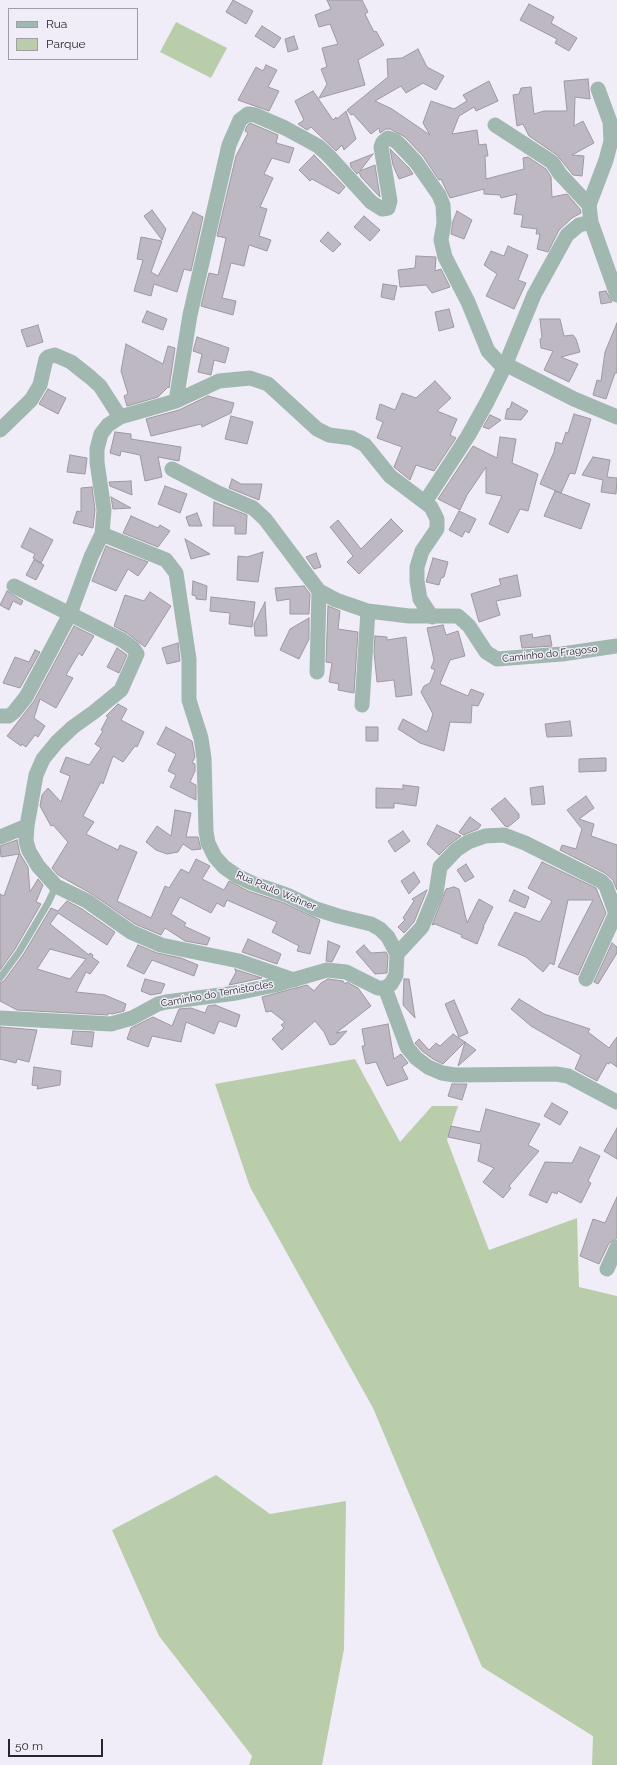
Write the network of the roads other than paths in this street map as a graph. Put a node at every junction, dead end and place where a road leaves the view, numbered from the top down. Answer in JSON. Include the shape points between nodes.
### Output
{"nodes":[{"id":1,"x":598,"y":89,"type":"dead end"},
{"id":2,"x":495,"y":125,"type":"dead end"},
{"id":3,"x":589,"y":205,"type":"junction"},
{"id":4,"x":591,"y":222,"type":"junction"},
{"id":5,"x":617,"y":295,"type":"edge"},
{"id":6,"x":505,"y":366,"type":"junction"},
{"id":7,"x":176,"y":401,"type":"junction"},
{"id":8,"x":120,"y":417,"type":"junction"},
{"id":9,"x":617,"y":417,"type":"edge"},
{"id":10,"x":0,"y":430,"type":"edge"},
{"id":11,"x":172,"y":469,"type":"dead end"},
{"id":12,"x":425,"y":502,"type":"junction"},
{"id":13,"x":102,"y":534,"type":"junction"},
{"id":14,"x":14,"y":586,"type":"dead end"},
{"id":15,"x":319,"y":591,"type":"junction"},
{"id":16,"x":368,"y":611,"type":"junction"},
{"id":17,"x":70,"y":614,"type":"junction"},
{"id":18,"x":432,"y":617,"type":"junction"},
{"id":19,"x":617,"y":646,"type":"edge"},
{"id":20,"x":317,"y":672,"type":"dead end"},
{"id":21,"x":362,"y":705,"type":"dead end"},
{"id":22,"x":0,"y":716,"type":"edge"},
{"id":23,"x":27,"y":826,"type":"junction"},
{"id":24,"x":0,"y":837,"type":"edge"},
{"id":25,"x":56,"y":886,"type":"junction"},
{"id":26,"x":616,"y":916,"type":"edge"},
{"id":27,"x":397,"y":954,"type":"junction"},
{"id":28,"x":0,"y":978,"type":"edge"},
{"id":29,"x":586,"y":979,"type":"dead end"},
{"id":30,"x":294,"y":980,"type":"junction"},
{"id":31,"x":385,"y":988,"type":"junction"},
{"id":32,"x":0,"y":1018,"type":"edge"},
{"id":33,"x":617,"y":1102,"type":"edge"},
{"id":34,"x":617,"y":1247,"type":"edge"},
{"id":35,"x":607,"y":1269,"type":"dead end"}],
"edges":[{"from":1,"to":3,"type":"street","via":[[610,122],[611,141]]},
{"from":2,"to":3,"type":"street","via":[[552,162]]},
{"from":3,"to":4,"type":"street"},
{"from":4,"to":5,"type":"street"},
{"from":4,"to":6,"type":"street","via":[[579,225],[567,235],[534,295]]},
{"from":6,"to":7,"type":"street","via":[[488,351],[468,302],[445,257],[441,240],[444,223],[443,205],[439,195],[420,167],[399,144],[388,138],[380,146],[390,201],[388,208],[382,209],[371,202],[318,146],[285,128],[248,114],[240,120],[229,145],[190,315]]},
{"from":6,"to":9,"type":"street"},
{"from":6,"to":12,"type":"street","via":[[468,436]]},
{"from":7,"to":8,"type":"street"},
{"from":7,"to":12,"type":"street","via":[[219,381],[241,377],[262,381],[277,391],[317,429],[329,435],[352,438],[365,445],[390,476]]},
{"from":8,"to":10,"type":"street","via":[[100,386],[71,362],[55,355],[46,359],[40,385],[31,400]]},
{"from":8,"to":13,"type":"street","via":[[108,425],[101,434],[97,449],[104,510]]},
{"from":11,"to":15,"type":"street","name":"Caminho do Fragoso","via":[[253,508],[265,519]]},
{"from":12,"to":18,"type":"street","via":[[434,513],[438,524],[422,551],[417,568],[417,581],[420,599]]},
{"from":13,"to":17,"type":"street"},
{"from":13,"to":27,"type":"street","name":"Rua Paulo Wahner","via":[[166,560],[176,573],[189,659],[189,700],[201,738],[204,758],[206,831],[208,843],[215,857],[224,867],[252,883],[316,909],[371,924],[388,937]]},
{"from":14,"to":17,"type":"street"},
{"from":15,"to":16,"type":"street","name":"Caminho do Fragoso"},
{"from":15,"to":20,"type":"street"},
{"from":16,"to":18,"type":"street","name":"Caminho do Fragoso"},
{"from":16,"to":21,"type":"street"},
{"from":17,"to":22,"type":"street","via":[[18,708],[8,716]]},
{"from":17,"to":23,"type":"street","via":[[130,645],[137,652],[137,657],[120,690],[73,727],[44,759],[36,775]]},
{"from":18,"to":19,"type":"street","name":"Caminho do Fragoso","via":[[462,618],[486,652],[497,659],[562,654]]},
{"from":23,"to":24,"type":"street"},
{"from":23,"to":25,"type":"street","via":[[26,841],[29,851],[38,866]]},
{"from":25,"to":28,"type":"lane","via":[[22,946]]},
{"from":25,"to":30,"type":"street","via":[[78,895],[145,939],[161,945],[239,961]]},
{"from":26,"to":27,"type":"street","via":[[606,886],[601,881],[525,843],[504,835],[485,836],[456,850],[440,867],[436,893],[422,927]]},
{"from":26,"to":29,"type":"street"},
{"from":27,"to":31,"type":"street","via":[[396,975]]},
{"from":30,"to":31,"type":"street","name":"Caminho do Temistocles","via":[[317,972],[336,970],[346,972],[378,988]]},
{"from":30,"to":32,"type":"street","name":"Caminho do Temistocles","via":[[236,993],[166,1002],[132,1018],[111,1024]]},
{"from":31,"to":33,"type":"street","via":[[407,1047],[428,1067],[455,1075],[568,1076]]},
{"from":34,"to":35,"type":"street"}]}
